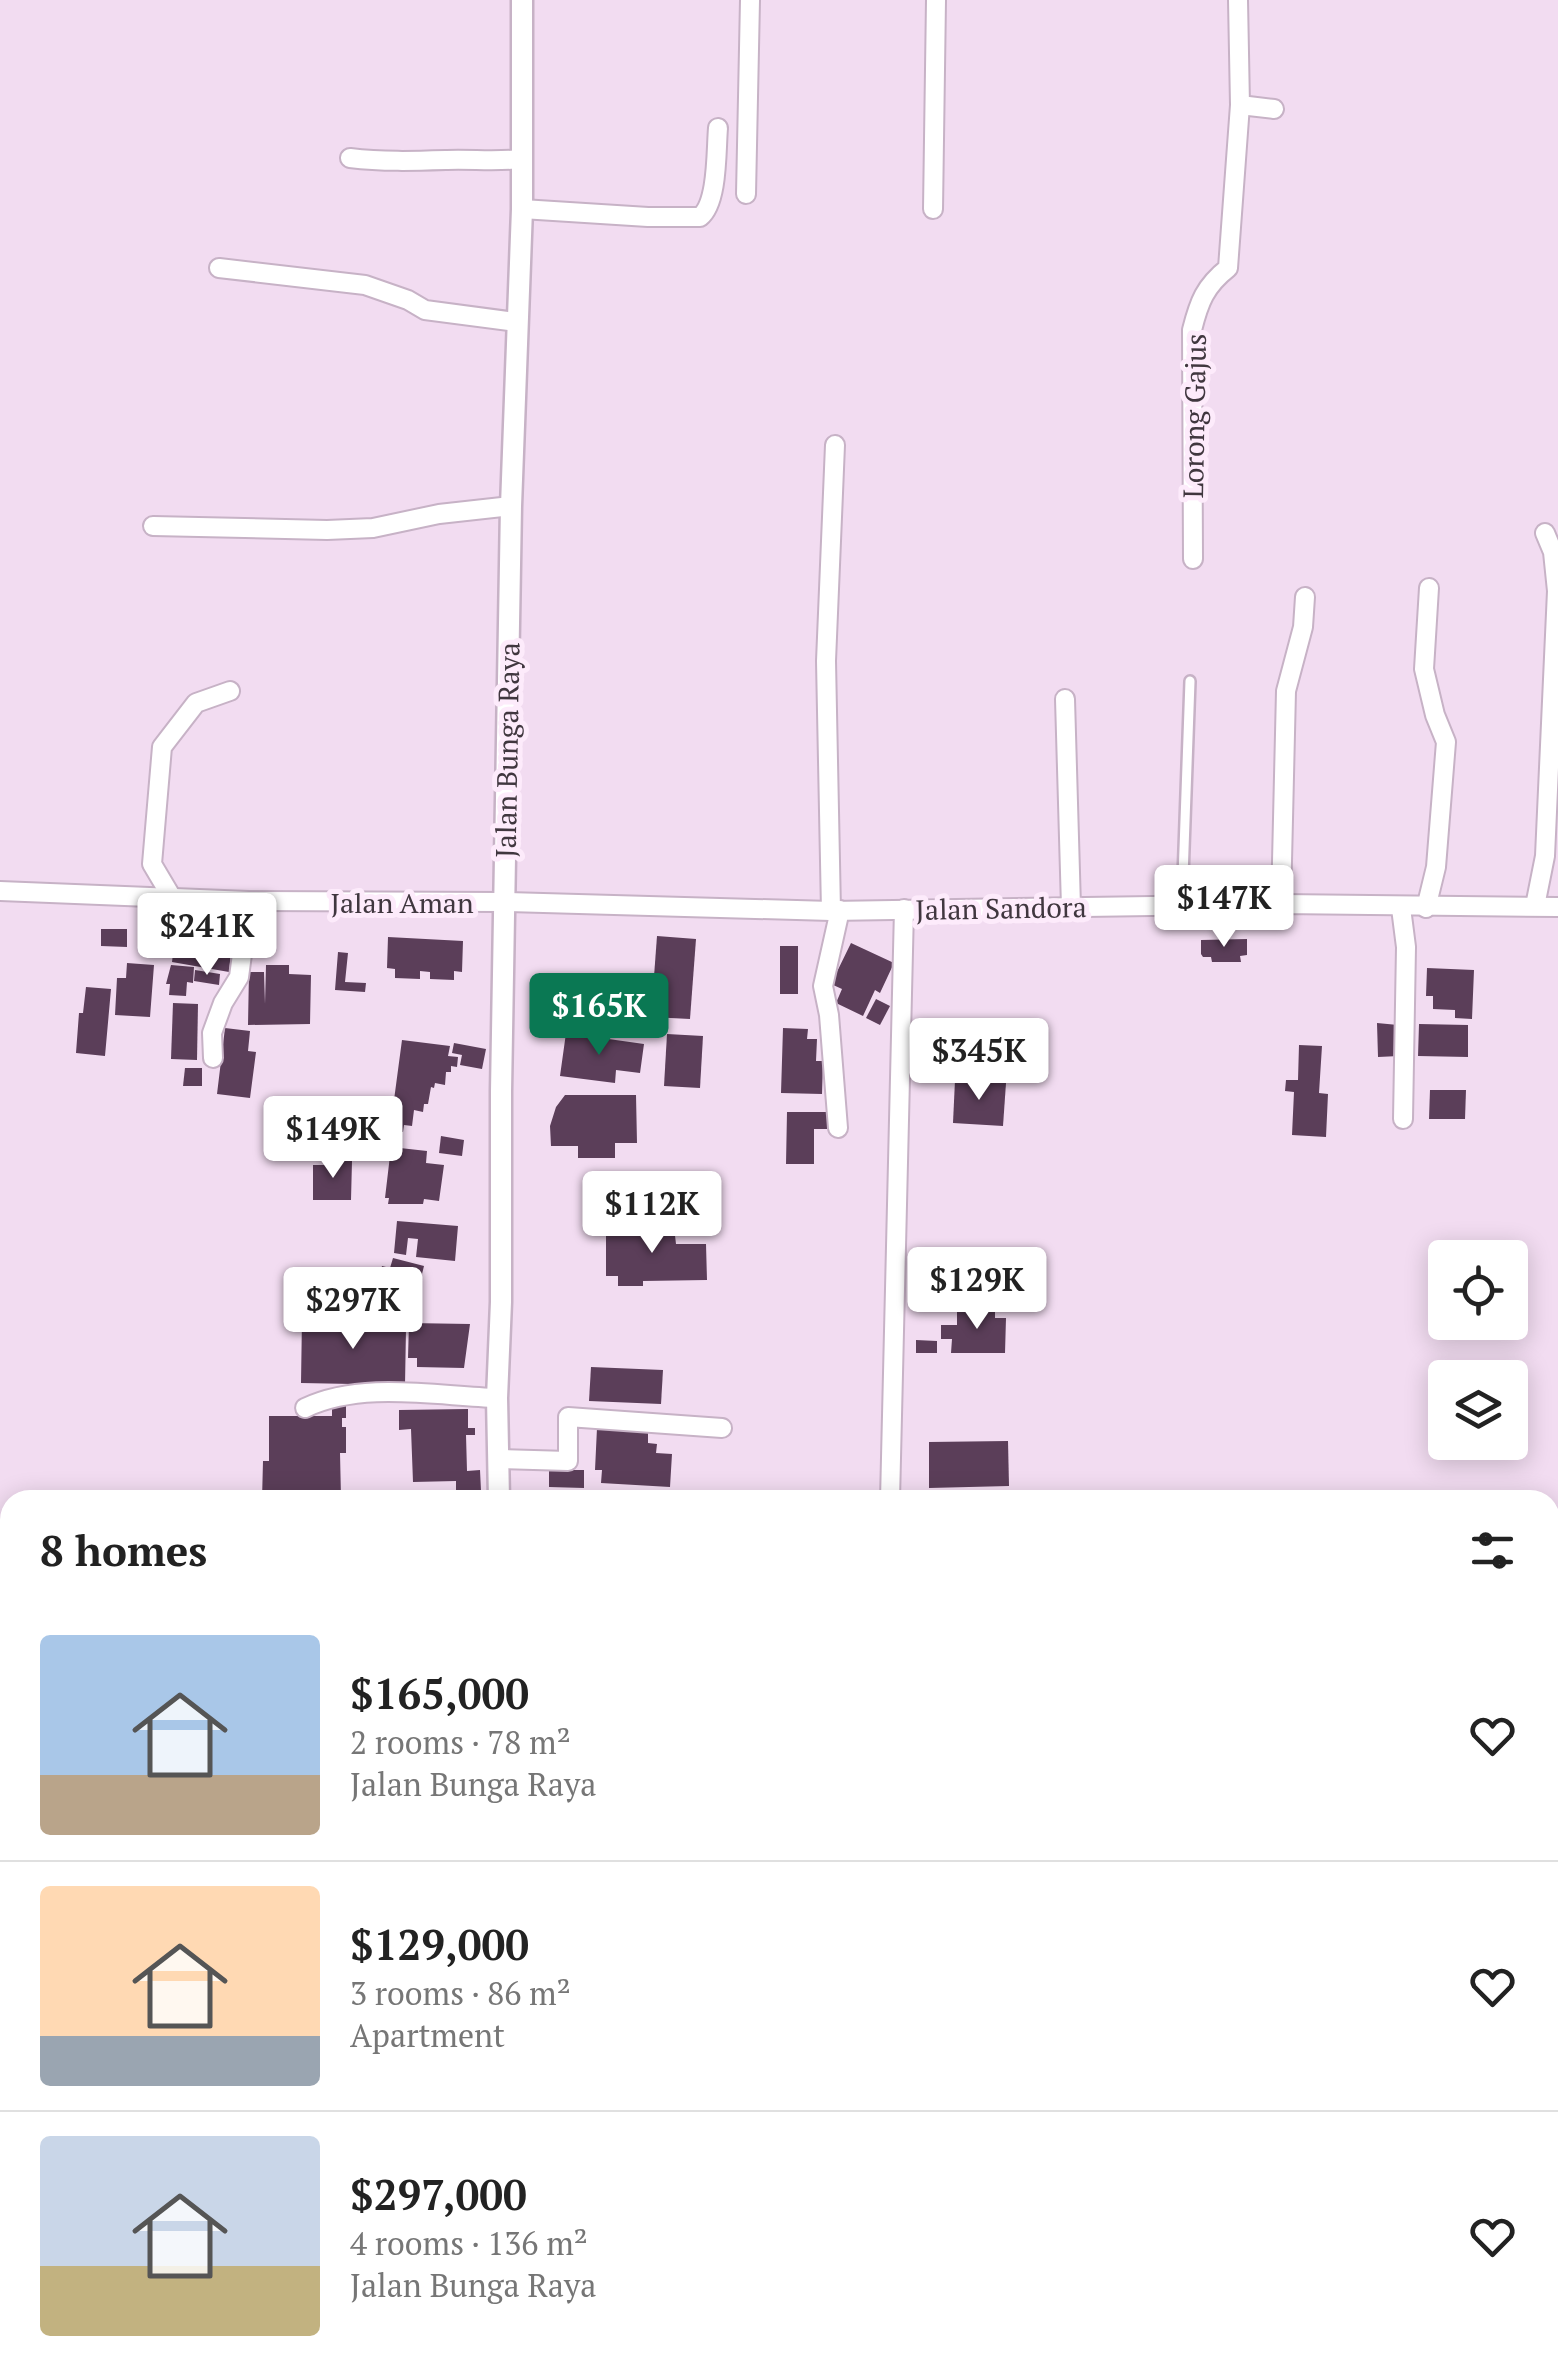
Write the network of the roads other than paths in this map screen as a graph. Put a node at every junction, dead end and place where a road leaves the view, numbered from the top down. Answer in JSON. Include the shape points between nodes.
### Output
{"nodes":[{"id":1,"x":522,"y":0,"type":"edge"},
{"id":2,"x":750,"y":0,"type":"edge"},
{"id":3,"x":936,"y":0,"type":"edge"},
{"id":4,"x":1238,"y":0,"type":"edge"},
{"id":5,"x":1240,"y":105,"type":"junction"},
{"id":6,"x":1274,"y":109,"type":"dead end"},
{"id":7,"x":718,"y":128,"type":"dead end"},
{"id":8,"x":350,"y":158,"type":"dead end"},
{"id":9,"x":520,"y":158,"type":"junction"},
{"id":10,"x":746,"y":194,"type":"dead end"},
{"id":11,"x":522,"y":208,"type":"junction"},
{"id":12,"x":933,"y":209,"type":"dead end"},
{"id":13,"x":219,"y":268,"type":"dead end"},
{"id":14,"x":516,"y":322,"type":"junction"},
{"id":15,"x":835,"y":446,"type":"dead end"},
{"id":16,"x":511,"y":506,"type":"junction"},
{"id":17,"x":153,"y":526,"type":"dead end"},
{"id":18,"x":1545,"y":533,"type":"dead end"},
{"id":19,"x":1193,"y":559,"type":"dead end"},
{"id":20,"x":1429,"y":588,"type":"dead end"},
{"id":21,"x":1305,"y":597,"type":"dead end"},
{"id":22,"x":1190,"y":681,"type":"dead end"},
{"id":23,"x":230,"y":691,"type":"dead end"},
{"id":24,"x":1065,"y":699,"type":"dead end"},
{"id":25,"x":0,"y":891,"type":"edge"},
{"id":26,"x":171,"y":896,"type":"junction"},
{"id":27,"x":249,"y":901,"type":"junction"},
{"id":28,"x":504,"y":902,"type":"junction"},
{"id":29,"x":1281,"y":904,"type":"junction"},
{"id":30,"x":1182,"y":906,"type":"junction"},
{"id":31,"x":1535,"y":906,"type":"junction"},
{"id":32,"x":1070,"y":907,"type":"junction"},
{"id":33,"x":1558,"y":907,"type":"edge"},
{"id":34,"x":1401,"y":908,"type":"junction"},
{"id":35,"x":1426,"y":908,"type":"junction"},
{"id":36,"x":904,"y":909,"type":"junction"},
{"id":37,"x":836,"y":911,"type":"junction"},
{"id":38,"x":213,"y":1058,"type":"dead end"},
{"id":39,"x":1403,"y":1119,"type":"dead end"},
{"id":40,"x":838,"y":1128,"type":"dead end"},
{"id":41,"x":496,"y":1398,"type":"junction"},
{"id":42,"x":305,"y":1408,"type":"dead end"},
{"id":43,"x":722,"y":1428,"type":"dead end"},
{"id":44,"x":498,"y":1460,"type":"junction"},
{"id":45,"x":499,"y":1490,"type":"edge"},
{"id":46,"x":890,"y":1490,"type":"edge"}],
"edges":[{"from":1,"to":9,"type":"street","name":"Jalan Bunga Raya"},
{"from":2,"to":10,"type":"street"},
{"from":3,"to":12,"type":"street"},
{"from":4,"to":5,"type":"street","name":"Lorong Gajus"},
{"from":5,"to":6,"type":"street"},
{"from":5,"to":19,"type":"street","name":"Lorong Gajus","via":[[1228,268],[1200,297],[1192,330]]},
{"from":7,"to":11,"type":"street","via":[[711,201],[700,217]]},
{"from":8,"to":9,"type":"street"},
{"from":9,"to":11,"type":"street","name":"Jalan Bunga Raya"},
{"from":11,"to":14,"type":"street","name":"Jalan Bunga Raya"},
{"from":13,"to":14,"type":"street","via":[[365,285],[425,310]]},
{"from":14,"to":16,"type":"street","name":"Jalan Bunga Raya"},
{"from":15,"to":37,"type":"street","via":[[826,662]]},
{"from":16,"to":17,"type":"street","via":[[373,528]]},
{"from":16,"to":28,"type":"street","name":"Jalan Bunga Raya"},
{"from":18,"to":31,"type":"street","via":[[1558,590],[1545,856]]},
{"from":20,"to":35,"type":"street","via":[[1424,669],[1446,742],[1436,867]]},
{"from":21,"to":29,"type":"street","via":[[1286,692]]},
{"from":22,"to":30,"type":"lane"},
{"from":23,"to":26,"type":"street","via":[[196,703],[162,747],[152,864]]},
{"from":24,"to":32,"type":"street"},
{"from":25,"to":26,"type":"street","name":"Jalan Aman"},
{"from":26,"to":27,"type":"street","name":"Jalan Aman"},
{"from":27,"to":28,"type":"street","name":"Jalan Aman"},
{"from":27,"to":38,"type":"street","via":[[239,978],[212,1034]]},
{"from":28,"to":37,"type":"street","name":"Jalan Sandora"},
{"from":28,"to":41,"type":"street","name":"Jalan Bunga Raya"},
{"from":29,"to":30,"type":"street","name":"Jalan Sandora"},
{"from":29,"to":34,"type":"street","name":"Jalan Sandora"},
{"from":30,"to":32,"type":"street","name":"Jalan Sandora"},
{"from":31,"to":33,"type":"street","name":"Jalan Sandora"},
{"from":31,"to":35,"type":"street","name":"Jalan Sandora"},
{"from":32,"to":36,"type":"street","name":"Jalan Sandora"},
{"from":34,"to":35,"type":"street","name":"Jalan Sandora"},
{"from":34,"to":39,"type":"street"},
{"from":36,"to":37,"type":"street","name":"Jalan Sandora"},
{"from":36,"to":46,"type":"street"},
{"from":37,"to":40,"type":"street","via":[[823,986]]},
{"from":41,"to":42,"type":"street","via":[[352,1395]]},
{"from":41,"to":44,"type":"street","name":"Jalan Bunga Raya"},
{"from":43,"to":44,"type":"street","via":[[568,1417],[568,1461]]},
{"from":44,"to":45,"type":"street","name":"Jalan Bunga Raya"}]}
